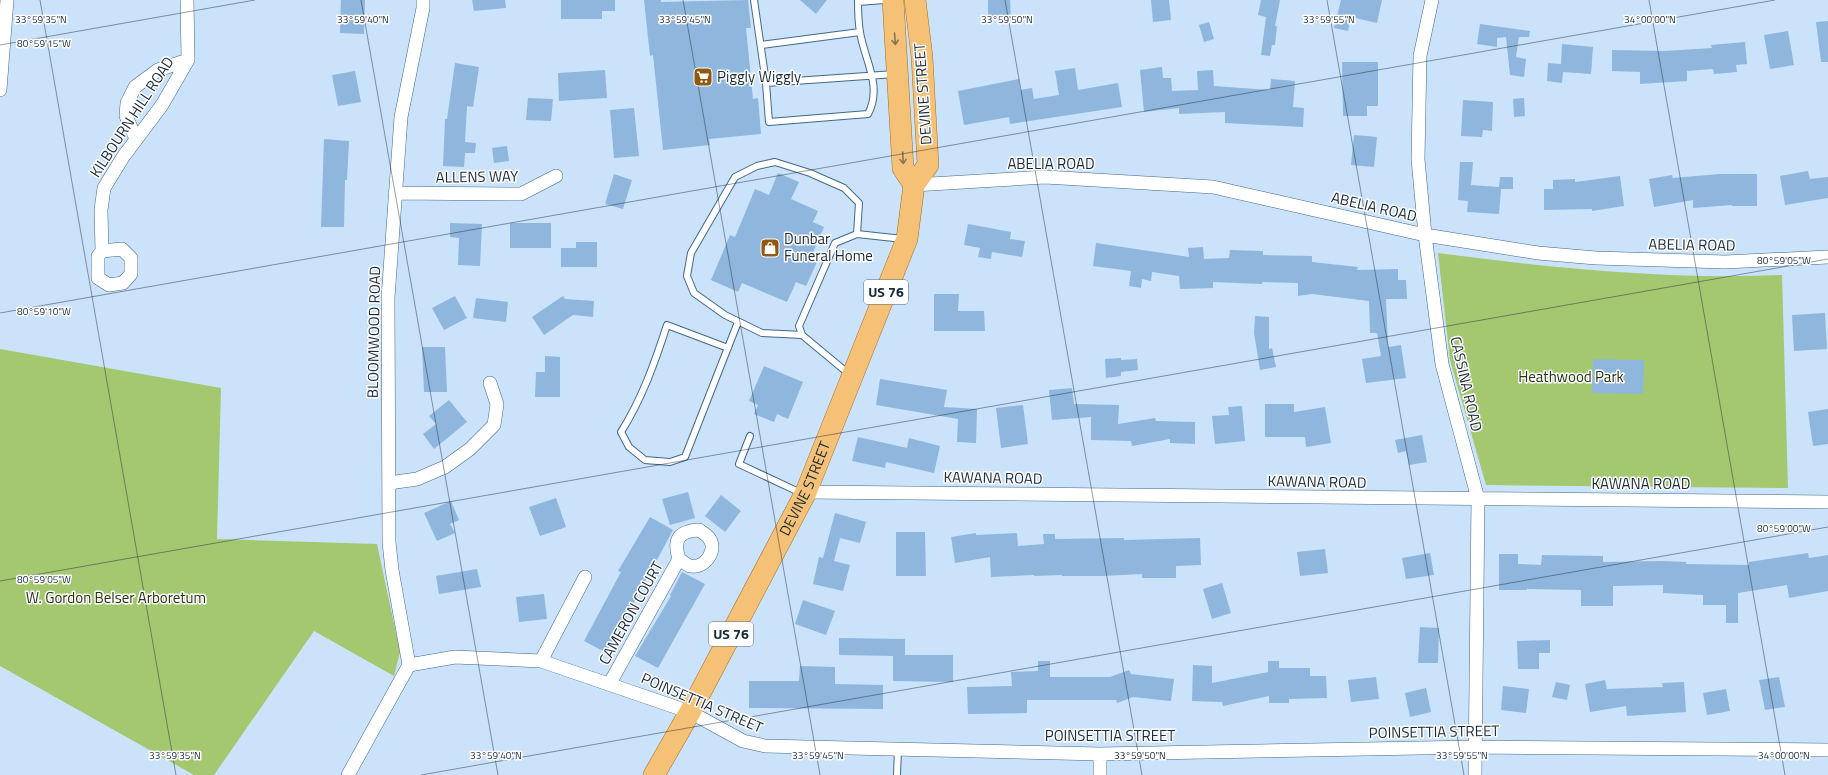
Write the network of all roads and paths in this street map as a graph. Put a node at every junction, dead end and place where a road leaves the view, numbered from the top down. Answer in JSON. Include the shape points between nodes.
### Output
{"nodes":[{"id":1,"x":7,"y":0,"type":"edge"},
{"id":2,"x":187,"y":0,"type":"edge"},
{"id":3,"x":423,"y":0,"type":"edge"},
{"id":4,"x":754,"y":0,"type":"edge"},
{"id":5,"x":884,"y":0,"type":"edge"},
{"id":6,"x":892,"y":0,"type":"edge"},
{"id":7,"x":915,"y":0,"type":"edge"},
{"id":8,"x":1432,"y":0,"type":"edge"},
{"id":9,"x":858,"y":1,"type":"edge"},
{"id":10,"x":860,"y":32,"type":"junction"},
{"id":11,"x":761,"y":45,"type":"junction"},
{"id":12,"x":188,"y":60,"type":"junction"},
{"id":13,"x":898,"y":74,"type":"junction"},
{"id":14,"x":923,"y":74,"type":"junction"},
{"id":15,"x":872,"y":75,"type":"junction"},
{"id":16,"x":766,"y":83,"type":"junction"},
{"id":17,"x":0,"y":90,"type":"edge"},
{"id":18,"x":136,"y":139,"type":"junction"},
{"id":19,"x":556,"y":176,"type":"dead end"},
{"id":20,"x":914,"y":185,"type":"junction"},
{"id":21,"x":395,"y":193,"type":"junction"},
{"id":22,"x":857,"y":234,"type":"junction"},
{"id":23,"x":1425,"y":235,"type":"junction"},
{"id":24,"x":907,"y":239,"type":"junction"},
{"id":25,"x":102,"y":251,"type":"dead end"},
{"id":26,"x":1828,"y":257,"type":"edge"},
{"id":27,"x":738,"y":322,"type":"junction"},
{"id":28,"x":802,"y":335,"type":"junction"},
{"id":29,"x":728,"y":348,"type":"junction"},
{"id":30,"x":852,"y":376,"type":"junction"},
{"id":31,"x":490,"y":382,"type":"dead end"},
{"id":32,"x":750,"y":436,"type":"dead end"},
{"id":33,"x":390,"y":483,"type":"junction"},
{"id":34,"x":806,"y":493,"type":"junction"},
{"id":35,"x":1478,"y":500,"type":"junction"},
{"id":36,"x":1828,"y":502,"type":"edge"},
{"id":37,"x":679,"y":559,"type":"dead end"},
{"id":38,"x":584,"y":577,"type":"dead end"},
{"id":39,"x":541,"y":661,"type":"junction"},
{"id":40,"x":409,"y":665,"type":"junction"},
{"id":41,"x":610,"y":683,"type":"junction"},
{"id":42,"x":690,"y":712,"type":"junction"},
{"id":43,"x":1475,"y":747,"type":"junction"},
{"id":44,"x":898,"y":749,"type":"junction"},
{"id":45,"x":1828,"y":750,"type":"edge"},
{"id":46,"x":1100,"y":754,"type":"junction"},
{"id":47,"x":348,"y":775,"type":"edge"},
{"id":48,"x":654,"y":775,"type":"edge"},
{"id":49,"x":897,"y":775,"type":"edge"},
{"id":50,"x":1100,"y":775,"type":"edge"},
{"id":51,"x":1475,"y":775,"type":"edge"}],
"edges":[{"from":1,"to":17,"type":"street"},
{"from":2,"to":12,"type":"street","name":"KILBOURN HILL ROAD"},
{"from":3,"to":21,"type":"street","name":"BLOOMWOOD ROAD","via":[[401,117]]},
{"from":4,"to":11,"type":"lane"},
{"from":5,"to":9,"type":"lane"},
{"from":6,"to":13,"type":"main road","name":"DEVINE STREET","one_way":true},
{"from":7,"to":14,"type":"main road","name":"DEVINE STREET","number":"US 76"},
{"from":8,"to":23,"type":"street","name":"CASSINA ROAD","via":[[1420,56],[1418,159]]},
{"from":9,"to":10,"type":"lane"},
{"from":10,"to":11,"type":"lane"},
{"from":10,"to":15,"type":"lane"},
{"from":11,"to":16,"type":"lane"},
{"from":12,"to":18,"type":"street","name":"KILBOURN HILL ROAD","via":[[162,104]]},
{"from":12,"to":18,"type":"street","via":[[158,70],[135,87],[127,103],[126,116]]},
{"from":13,"to":14,"type":"main road"},
{"from":13,"to":15,"type":"lane"},
{"from":13,"to":20,"type":"main road","name":"DEVINE STREET","one_way":true,"via":[[903,168]]},
{"from":14,"to":20,"type":"main road","name":"DEVINE STREET","number":"US 76","via":[[928,164]]},
{"from":15,"to":16,"type":"lane"},
{"from":15,"to":16,"type":"lane","via":[[874,104],[868,114],[769,122]]},
{"from":18,"to":25,"type":"street","name":"KILBOURN HILL ROAD","via":[[104,188],[101,210]]},
{"from":19,"to":21,"type":"street","name":"ALLENS WAY","via":[[521,194]]},
{"from":20,"to":23,"type":"street","name":"ABELIA ROAD","via":[[1045,177],[1213,187]]},
{"from":20,"to":24,"type":"main road","name":"DEVINE STREET","number":"US 76"},
{"from":21,"to":33,"type":"street","name":"BLOOMWOOD ROAD","via":[[388,298]]},
{"from":22,"to":24,"type":"lane"},
{"from":22,"to":27,"type":"lane","via":[[859,203],[844,188],[810,173],[775,162],[757,166],[735,177],[690,253],[687,276],[694,293]]},
{"from":22,"to":28,"type":"lane","via":[[835,243],[799,326]]},
{"from":23,"to":26,"type":"street","name":"ABELIA ROAD","via":[[1538,253],[1596,258],[1725,262]]},
{"from":23,"to":35,"type":"street","name":"CASSINA ROAD","via":[[1442,364]]},
{"from":24,"to":30,"type":"main road","name":"DEVINE STREET","number":"US 76"},
{"from":27,"to":28,"type":"lane","via":[[762,333]]},
{"from":27,"to":29,"type":"lane"},
{"from":28,"to":30,"type":"lane"},
{"from":29,"to":29,"type":"lane","via":[[686,457],[670,462],[645,460],[629,447],[621,432],[634,411],[666,325]]},
{"from":30,"to":34,"type":"main road","name":"DEVINE STREET","number":"US 76"},
{"from":31,"to":33,"type":"street","via":[[496,404],[494,425],[470,449],[445,467],[417,480]]},
{"from":32,"to":34,"type":"lane","via":[[739,464]]},
{"from":33,"to":40,"type":"street","name":"BLOOMWOOD ROAD","via":[[389,542]]},
{"from":34,"to":35,"type":"street","name":"KAWANA ROAD"},
{"from":34,"to":42,"type":"main road","name":"DEVINE STREET","number":"US 76"},
{"from":35,"to":36,"type":"street","name":"KAWANA ROAD"},
{"from":35,"to":43,"type":"street","name":"CASSINA ROAD"},
{"from":37,"to":41,"type":"street","name":"CAMERON COURT"},
{"from":38,"to":39,"type":"street"},
{"from":39,"to":40,"type":"street","name":"POINSETTIA STREET","via":[[455,657]]},
{"from":39,"to":41,"type":"street","name":"POINSETTIA STREET"},
{"from":40,"to":47,"type":"street"},
{"from":41,"to":42,"type":"street","name":"POINSETTIA STREET"},
{"from":42,"to":44,"type":"street","name":"POINSETTIA STREET","via":[[743,741],[765,746]]},
{"from":42,"to":48,"type":"main road","name":"DEVINE STREET","number":"US 76"},
{"from":43,"to":45,"type":"street","name":"POINSETTIA STREET"},
{"from":43,"to":46,"type":"street","name":"POINSETTIA STREET"},
{"from":43,"to":51,"type":"street","name":"CASSINA ROAD"},
{"from":44,"to":46,"type":"street","name":"POINSETTIA STREET"},
{"from":44,"to":49,"type":"lane"},
{"from":46,"to":50,"type":"street"}]}
